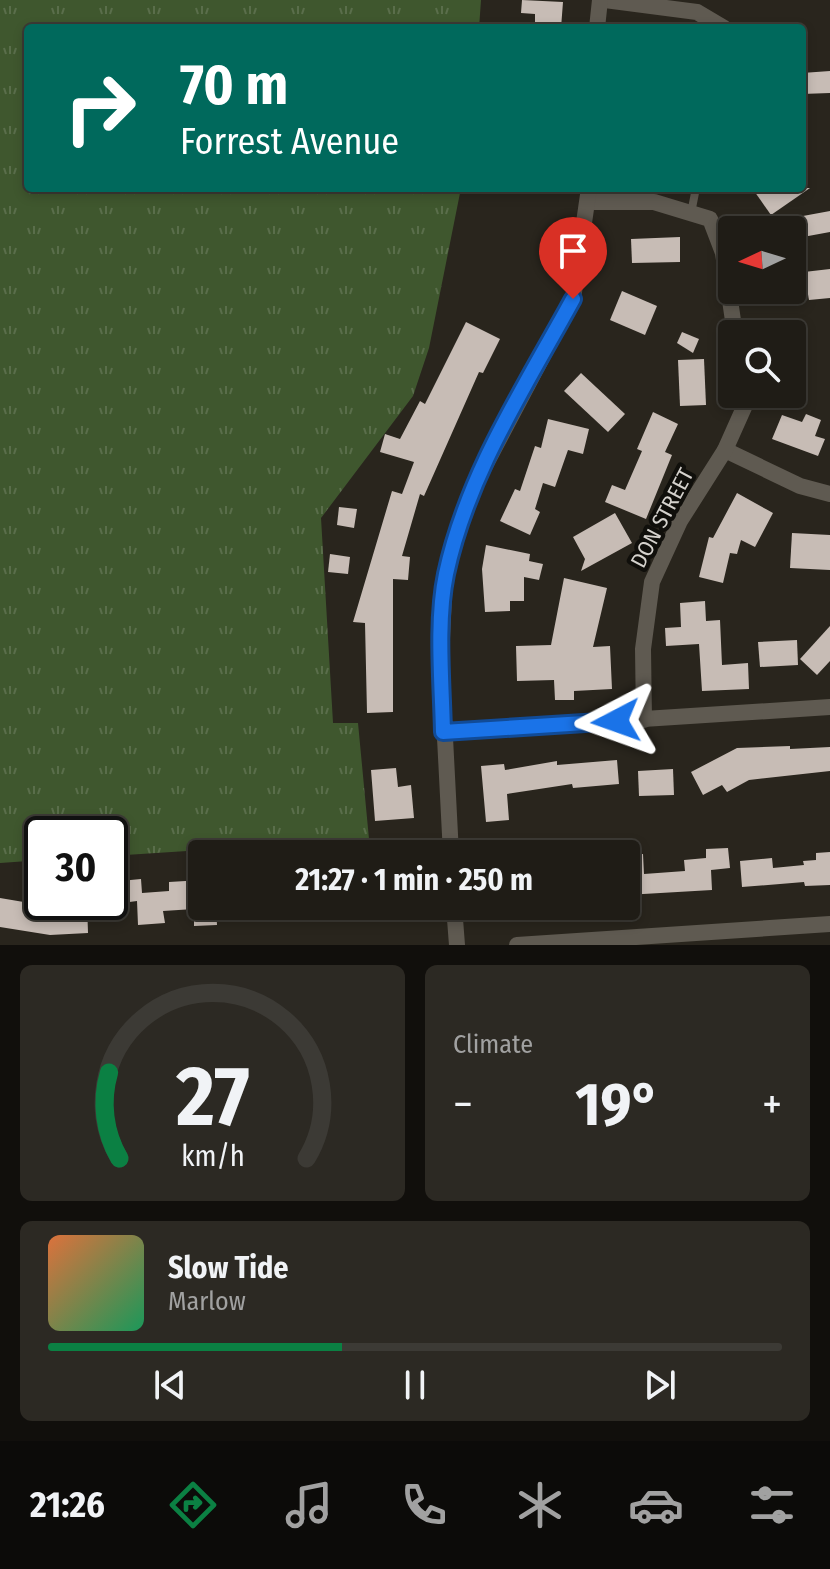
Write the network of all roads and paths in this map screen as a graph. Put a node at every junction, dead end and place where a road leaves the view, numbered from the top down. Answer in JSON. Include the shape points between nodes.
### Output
{"nodes":[{"id":1,"x":602,"y":0,"type":"edge"},
{"id":2,"x":598,"y":24,"type":"edge"},
{"id":3,"x":717,"y":24,"type":"edge"},
{"id":4,"x":695,"y":192,"type":"edge"},
{"id":5,"x":589,"y":195,"type":"edge"},
{"id":6,"x":691,"y":213,"type":"junction"},
{"id":7,"x":733,"y":320,"type":"edge"},
{"id":8,"x":744,"y":408,"type":"edge"},
{"id":9,"x":725,"y":450,"type":"junction"},
{"id":10,"x":830,"y":494,"type":"edge"},
{"id":11,"x":830,"y":707,"type":"edge"},
{"id":12,"x":644,"y":720,"type":"junction"},
{"id":13,"x":443,"y":732,"type":"junction"},
{"id":14,"x":450,"y":840,"type":"edge"},
{"id":15,"x":455,"y":920,"type":"edge"},
{"id":16,"x":830,"y":924,"type":"edge"},
{"id":17,"x":699,"y":938,"type":"edge"},
{"id":18,"x":457,"y":945,"type":"edge"},
{"id":19,"x":517,"y":945,"type":"edge"}],
"edges":[{"from":1,"to":2,"type":"street"},
{"from":1,"to":3,"type":"street","via":[[697,12]]},
{"from":4,"to":6,"type":"lane"},
{"from":5,"to":6,"type":"street","via":[[654,202]]},
{"from":5,"to":13,"type":"street","via":[[573,299],[469,496],[445,576]]},
{"from":6,"to":7,"type":"street","via":[[710,219],[723,253]]},
{"from":8,"to":9,"type":"street","name":"DON STREET"},
{"from":9,"to":10,"type":"street","via":[[800,486]]},
{"from":9,"to":12,"type":"street","name":"DON STREET","via":[[680,521],[652,582],[643,649]]},
{"from":11,"to":12,"type":"street"},
{"from":12,"to":13,"type":"street"},
{"from":13,"to":14,"type":"street"},
{"from":15,"to":18,"type":"street"},
{"from":16,"to":17,"type":"street"},
{"from":17,"to":19,"type":"street"}]}
